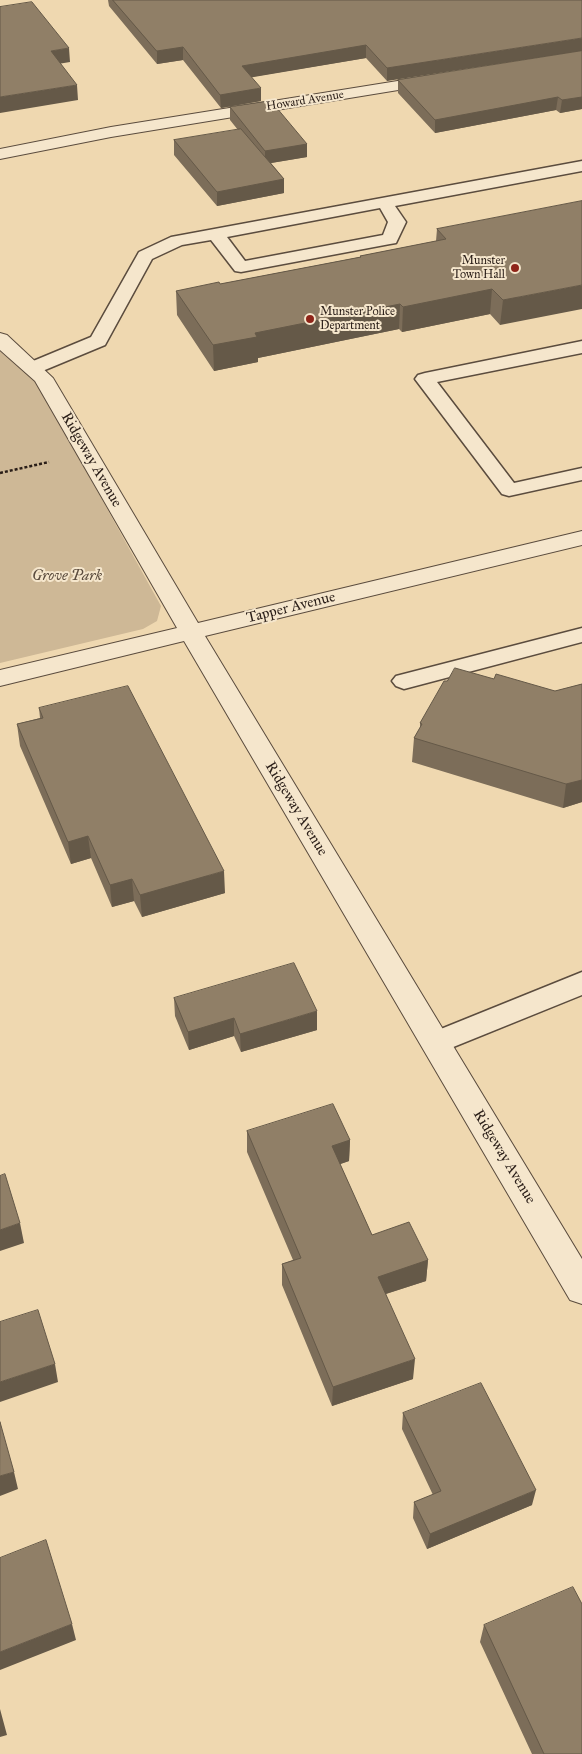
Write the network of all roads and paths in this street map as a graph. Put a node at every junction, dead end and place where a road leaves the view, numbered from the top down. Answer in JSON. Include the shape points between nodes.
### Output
{"nodes":[{"id":1,"x":448,"y":78,"type":"edge"},
{"id":2,"x":0,"y":154,"type":"edge"},
{"id":3,"x":582,"y":166,"type":"edge"},
{"id":4,"x":385,"y":203,"type":"junction"},
{"id":5,"x":216,"y":234,"type":"junction"},
{"id":6,"x":0,"y":339,"type":"edge"},
{"id":7,"x":582,"y":347,"type":"edge"},
{"id":8,"x":33,"y":368,"type":"junction"},
{"id":9,"x":49,"y":462,"type":"dead end"},
{"id":10,"x":0,"y":473,"type":"edge"},
{"id":11,"x":582,"y":474,"type":"edge"},
{"id":12,"x":582,"y":538,"type":"edge"},
{"id":13,"x":191,"y":632,"type":"junction"},
{"id":14,"x":582,"y":635,"type":"edge"},
{"id":15,"x":0,"y":678,"type":"edge"},
{"id":16,"x":404,"y":681,"type":"dead end"},
{"id":17,"x":582,"y":983,"type":"edge"},
{"id":18,"x":436,"y":1043,"type":"junction"},
{"id":19,"x":582,"y":1289,"type":"edge"}],
"edges":[{"from":1,"to":2,"type":"street","name":"Howard Avenue","via":[[111,132]]},
{"from":3,"to":4,"type":"lane"},
{"from":4,"to":5,"type":"lane"},
{"from":4,"to":5,"type":"lane","via":[[397,222],[390,239],[241,267]]},
{"from":5,"to":8,"type":"lane","via":[[177,241],[144,256],[98,341]]},
{"from":6,"to":8,"type":"street","name":"Ridgeway Avenue"},
{"from":7,"to":11,"type":"lane","via":[[425,379],[509,490]]},
{"from":8,"to":13,"type":"street","name":"Ridgeway Avenue","via":[[44,378]]},
{"from":9,"to":10,"type":"path"},
{"from":12,"to":13,"type":"street","name":"Tapper Avenue"},
{"from":13,"to":15,"type":"street","name":"Tapper Avenue"},
{"from":13,"to":18,"type":"street","name":"Ridgeway Avenue"},
{"from":14,"to":16,"type":"lane"},
{"from":17,"to":18,"type":"lane"},
{"from":18,"to":19,"type":"street","name":"Ridgeway Avenue"}]}
